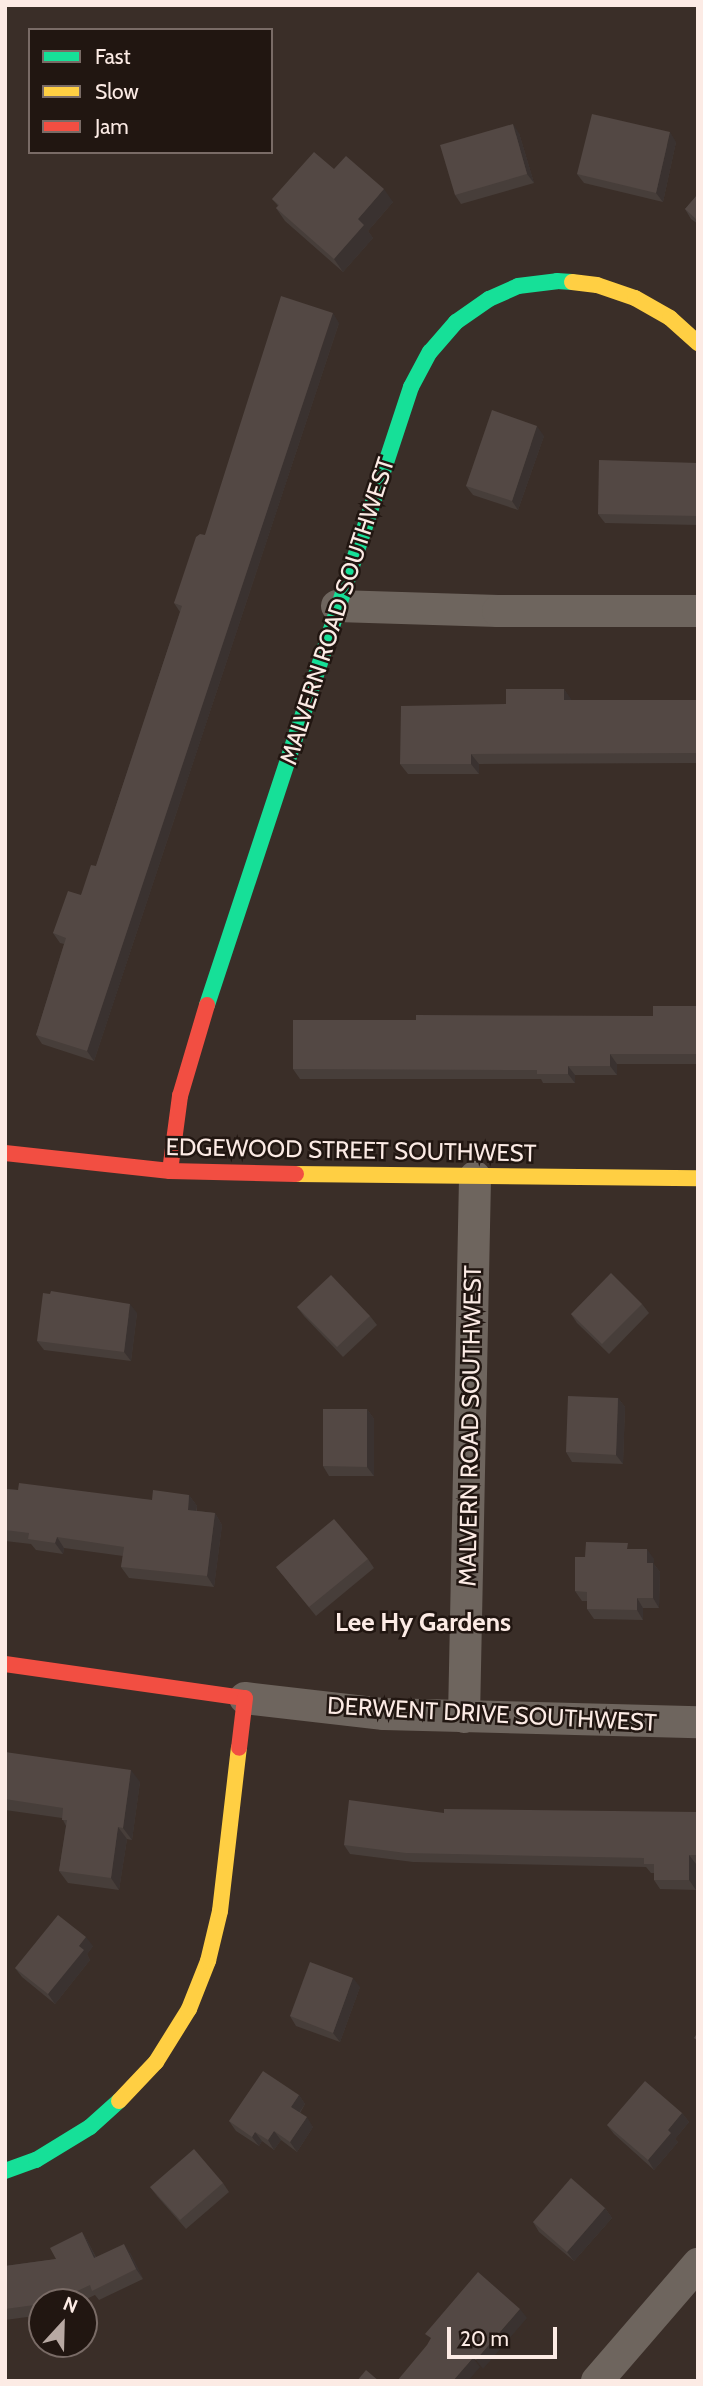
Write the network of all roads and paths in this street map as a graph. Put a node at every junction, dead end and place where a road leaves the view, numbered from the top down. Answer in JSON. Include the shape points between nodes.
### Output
{"nodes":[{"id":1,"x":698,"y":343,"type":"edge"},
{"id":2,"x":337,"y":606,"type":"junction"},
{"id":3,"x":698,"y":611,"type":"edge"},
{"id":4,"x":5,"y":1153,"type":"edge"},
{"id":5,"x":170,"y":1171,"type":"junction"},
{"id":6,"x":475,"y":1177,"type":"junction"},
{"id":7,"x":698,"y":1178,"type":"edge"},
{"id":8,"x":5,"y":1664,"type":"edge"},
{"id":9,"x":245,"y":1698,"type":"junction"},
{"id":10,"x":464,"y":1717,"type":"junction"},
{"id":11,"x":698,"y":1722,"type":"edge"},
{"id":12,"x":5,"y":2171,"type":"edge"},
{"id":13,"x":698,"y":2264,"type":"edge"},
{"id":14,"x":597,"y":2381,"type":"edge"}],
"edges":[{"from":1,"to":2,"type":"street","name":"MALVERN ROAD SOUTHWEST","via":[[670,318],[635,298],[597,285],[557,281],[518,286],[456,322],[430,352],[411,387]]},
{"from":2,"to":3,"type":"street"},
{"from":2,"to":5,"type":"street","name":"MALVERN ROAD SOUTHWEST","via":[[192,1052],[180,1096]]},
{"from":4,"to":5,"type":"street","name":"EDGEWOOD STREET SOUTHWEST"},
{"from":5,"to":6,"type":"street","name":"EDGEWOOD STREET SOUTHWEST"},
{"from":6,"to":7,"type":"street","name":"EDGEWOOD STREET SOUTHWEST"},
{"from":6,"to":10,"type":"street","name":"MALVERN ROAD SOUTHWEST"},
{"from":8,"to":9,"type":"street","name":"DERWENT DRIVE SOUTHWEST"},
{"from":9,"to":10,"type":"street","name":"DERWENT DRIVE SOUTHWEST","via":[[384,1714]]},
{"from":9,"to":12,"type":"street","via":[[220,1911],[208,1961],[189,2008],[156,2062],[90,2127],[36,2160]]},
{"from":10,"to":11,"type":"street","name":"DERWENT DRIVE SOUTHWEST"},
{"from":13,"to":14,"type":"street"}]}
